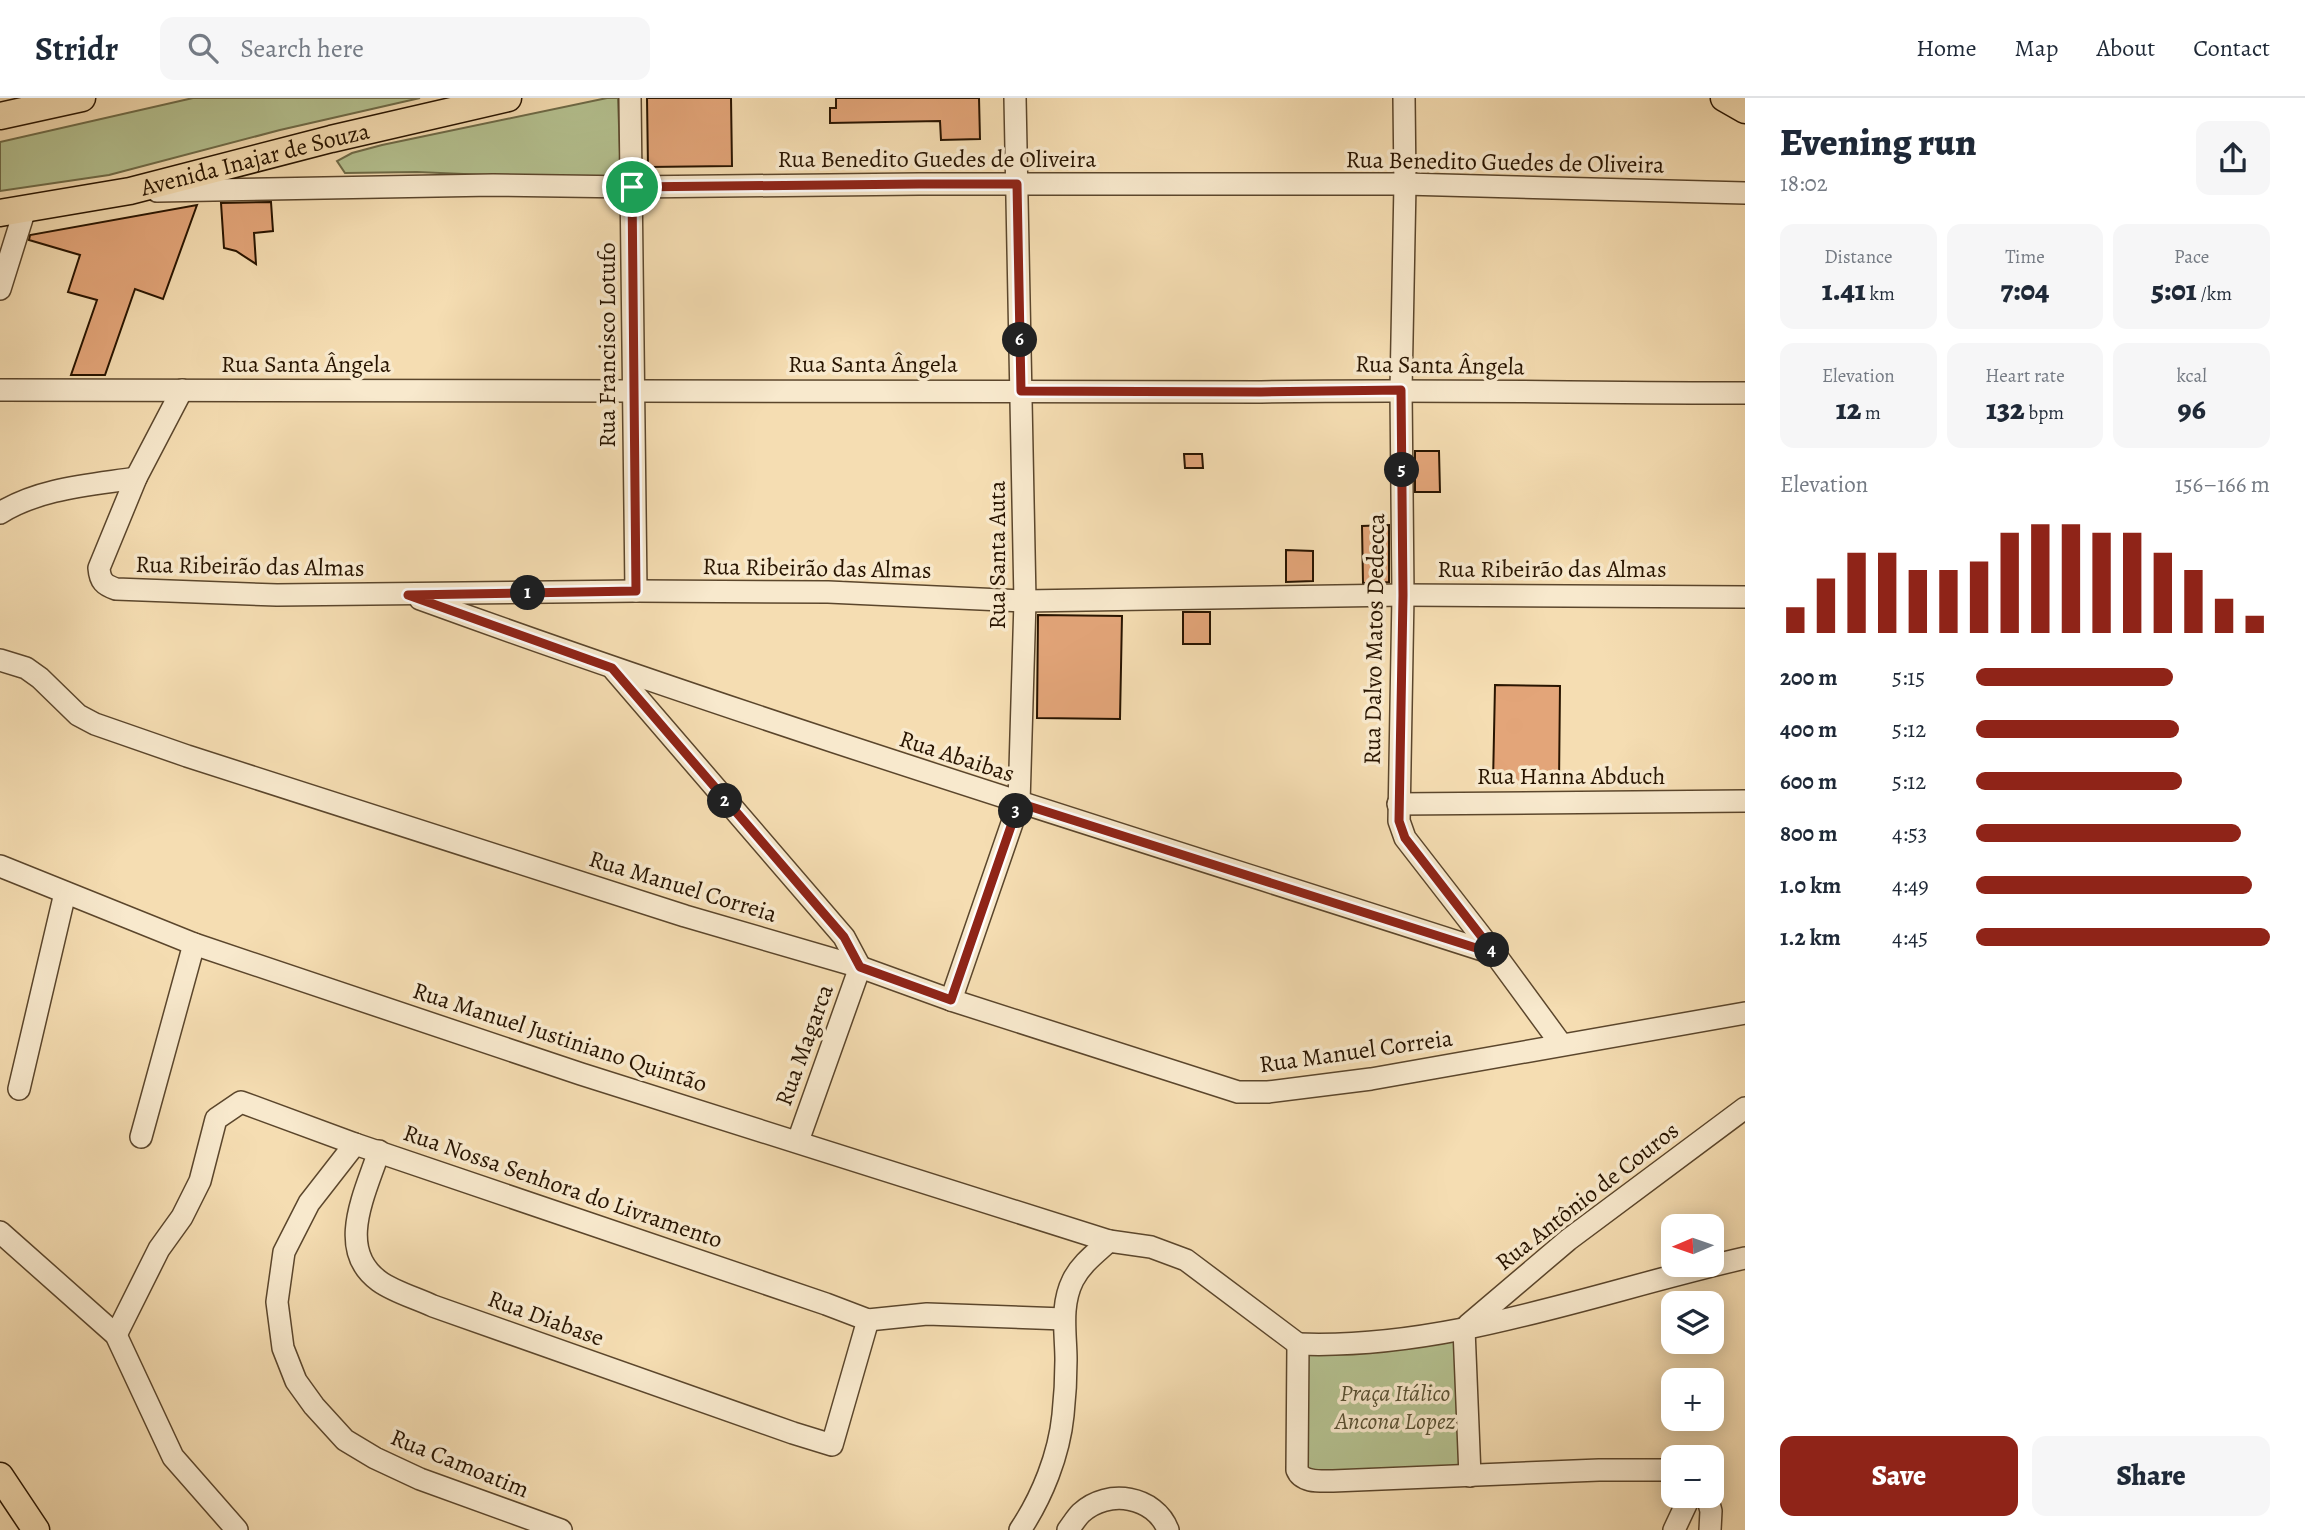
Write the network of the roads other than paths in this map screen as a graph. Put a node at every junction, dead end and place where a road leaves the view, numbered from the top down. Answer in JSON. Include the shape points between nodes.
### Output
{"nodes":[{"id":1,"x":82,"y":98,"type":"edge"},
{"id":2,"x":508,"y":98,"type":"edge"},
{"id":3,"x":630,"y":98,"type":"edge"},
{"id":4,"x":1015,"y":98,"type":"edge"},
{"id":5,"x":1404,"y":98,"type":"edge"},
{"id":6,"x":1724,"y":98,"type":"edge"},
{"id":7,"x":1745,"y":110,"type":"edge"},
{"id":8,"x":0,"y":116,"type":"edge"},
{"id":9,"x":1017,"y":184,"type":"junction"},
{"id":10,"x":1405,"y":184,"type":"junction"},
{"id":11,"x":632,"y":187,"type":"junction"},
{"id":12,"x":130,"y":191,"type":"junction"},
{"id":13,"x":1745,"y":193,"type":"edge"},
{"id":14,"x":13,"y":211,"type":"edge"},
{"id":15,"x":0,"y":289,"type":"edge"},
{"id":16,"x":0,"y":390,"type":"edge"},
{"id":17,"x":182,"y":390,"type":"junction"},
{"id":18,"x":633,"y":390,"type":"junction"},
{"id":19,"x":1401,"y":390,"type":"junction"},
{"id":20,"x":1021,"y":391,"type":"junction"},
{"id":21,"x":1745,"y":393,"type":"edge"},
{"id":22,"x":136,"y":478,"type":"junction"},
{"id":23,"x":0,"y":513,"type":"edge"},
{"id":24,"x":636,"y":591,"type":"junction"},
{"id":25,"x":408,"y":595,"type":"junction"},
{"id":26,"x":1403,"y":595,"type":"junction"},
{"id":27,"x":1745,"y":597,"type":"edge"},
{"id":28,"x":1026,"y":601,"type":"junction"},
{"id":29,"x":0,"y":660,"type":"edge"},
{"id":30,"x":612,"y":668,"type":"junction"},
{"id":31,"x":1745,"y":801,"type":"edge"},
{"id":32,"x":1019,"y":803,"type":"junction"},
{"id":33,"x":1398,"y":804,"type":"junction"},
{"id":34,"x":0,"y":866,"type":"edge"},
{"id":35,"x":65,"y":893,"type":"junction"},
{"id":36,"x":194,"y":944,"type":"junction"},
{"id":37,"x":1495,"y":954,"type":"junction"},
{"id":38,"x":860,"y":967,"type":"junction"},
{"id":39,"x":951,"y":1000,"type":"junction"},
{"id":40,"x":1745,"y":1013,"type":"edge"},
{"id":41,"x":1560,"y":1044,"type":"junction"},
{"id":42,"x":19,"y":1089,"type":"dead end"},
{"id":43,"x":1745,"y":1108,"type":"edge"},
{"id":44,"x":141,"y":1137,"type":"dead end"},
{"id":45,"x":798,"y":1141,"type":"junction"},
{"id":46,"x":355,"y":1144,"type":"junction"},
{"id":47,"x":379,"y":1151,"type":"junction"},
{"id":48,"x":0,"y":1232,"type":"edge"},
{"id":49,"x":1109,"y":1241,"type":"junction"},
{"id":50,"x":1745,"y":1258,"type":"edge"},
{"id":51,"x":1064,"y":1319,"type":"junction"},
{"id":52,"x":868,"y":1320,"type":"junction"},
{"id":53,"x":1464,"y":1329,"type":"junction"},
{"id":54,"x":116,"y":1335,"type":"junction"},
{"id":55,"x":1298,"y":1344,"type":"junction"},
{"id":56,"x":1661,"y":1470,"type":"edge"},
{"id":57,"x":0,"y":1476,"type":"edge"},
{"id":58,"x":1470,"y":1476,"type":"junction"},
{"id":59,"x":1684,"y":1508,"type":"edge"},
{"id":60,"x":1710,"y":1508,"type":"edge"},
{"id":61,"x":36,"y":1530,"type":"edge"},
{"id":62,"x":237,"y":1530,"type":"edge"},
{"id":63,"x":561,"y":1530,"type":"edge"},
{"id":64,"x":1020,"y":1530,"type":"edge"},
{"id":65,"x":1068,"y":1530,"type":"edge"},
{"id":66,"x":1168,"y":1530,"type":"edge"},
{"id":67,"x":1674,"y":1530,"type":"edge"},
{"id":68,"x":1710,"y":1530,"type":"edge"}],
"edges":[{"from":1,"to":8,"type":"main road"},
{"from":2,"to":12,"type":"main road","name":"Avenida Inajar de Souza"},
{"from":3,"to":11,"type":"street","name":"Rua Francisco Lotufo"},
{"from":4,"to":9,"type":"street","name":"Rua Santa Auta"},
{"from":5,"to":10,"type":"street","name":"Rua Dalvo Matos Dedecca"},
{"from":6,"to":7,"type":"main road"},
{"from":9,"to":10,"type":"street","name":"Rua Benedito Guedes de Oliveira"},
{"from":9,"to":11,"type":"street","name":"Rua Benedito Guedes de Oliveira"},
{"from":9,"to":20,"type":"street","name":"Rua Santa Auta"},
{"from":10,"to":13,"type":"street","name":"Rua Benedito Guedes de Oliveira"},
{"from":10,"to":19,"type":"street","name":"Rua Dalvo Matos Dedecca"},
{"from":11,"to":12,"type":"street","name":"Rua Benedito Guedes de Oliveira"},
{"from":11,"to":18,"type":"street","name":"Rua Francisco Lotufo"},
{"from":12,"to":14,"type":"main road","name":"Avenida Inajar de Souza"},
{"from":14,"to":15,"type":"street"},
{"from":16,"to":17,"type":"street","name":"Rua Santa Ângela"},
{"from":17,"to":18,"type":"street","name":"Rua Santa Ângela"},
{"from":17,"to":22,"type":"street","name":"Rua Ribeirão das Almas"},
{"from":18,"to":20,"type":"street","name":"Rua Santa Ângela"},
{"from":18,"to":24,"type":"street","name":"Rua Francisco Lotufo"},
{"from":19,"to":20,"type":"street","name":"Rua Santa Ângela"},
{"from":19,"to":21,"type":"street","name":"Rua Santa Ângela"},
{"from":19,"to":26,"type":"street","name":"Rua Dalvo Matos Dedecca"},
{"from":20,"to":28,"type":"street","name":"Rua Santa Auta"},
{"from":22,"to":23,"type":"street","via":[[61,490]]},
{"from":22,"to":25,"type":"street","name":"Rua Ribeirão das Almas","via":[[99,568],[99,577],[108,586],[277,595]]},
{"from":24,"to":25,"type":"street","name":"Rua Ribeirão das Almas"},
{"from":24,"to":28,"type":"street","name":"Rua Ribeirão das Almas","via":[[828,592]]},
{"from":25,"to":30,"type":"street","name":"Rua Abaibas"},
{"from":26,"to":27,"type":"street","name":"Rua Ribeirão das Almas"},
{"from":26,"to":28,"type":"street","name":"Rua Ribeirão das Almas"},
{"from":26,"to":33,"type":"street","name":"Rua Dalvo Matos Dedecca"},
{"from":28,"to":32,"type":"street","name":"Rua Santa Auta"},
{"from":29,"to":38,"type":"street","name":"Rua Manuel Correia","via":[[26,668],[78,715],[108,729],[685,916]]},
{"from":30,"to":32,"type":"street","name":"Rua Abaibas"},
{"from":30,"to":38,"type":"street","via":[[844,937]]},
{"from":31,"to":33,"type":"street","name":"Rua Hanna Abduch"},
{"from":32,"to":37,"type":"street","name":"Rua Abaibas"},
{"from":32,"to":39,"type":"street","name":"Rua Santa Auta"},
{"from":33,"to":37,"type":"street","name":"Rua Dalvo Matos Dedecca","via":[[1405,838]]},
{"from":34,"to":35,"type":"street","name":"Rua Manuel Justiniano Quintão"},
{"from":35,"to":36,"type":"street","name":"Rua Manuel Justiniano Quintão"},
{"from":35,"to":42,"type":"street"},
{"from":36,"to":44,"type":"street"},
{"from":36,"to":45,"type":"street","name":"Rua Manuel Justiniano Quintão","via":[[581,1074]]},
{"from":37,"to":41,"type":"street","name":"Rua Dalvo Matos Dedecca"},
{"from":38,"to":39,"type":"street","name":"Rua Manuel Correia"},
{"from":38,"to":45,"type":"street","name":"Rua Magarca"},
{"from":39,"to":41,"type":"street","name":"Rua Manuel Correia","via":[[1238,1092],[1371,1079]]},
{"from":40,"to":41,"type":"street","name":"Rua Manuel Correia"},
{"from":43,"to":53,"type":"street","name":"Rua Antônio de Couros","via":[[1568,1240]]},
{"from":45,"to":49,"type":"street","name":"Rua Manuel Justiniano Quintão"},
{"from":46,"to":47,"type":"street","name":"Rua Nossa Senhora do Livramento"},
{"from":46,"to":54,"type":"street","name":"Rua Nossa Senhora do Livramento","via":[[241,1102],[216,1119],[200,1181]]},
{"from":46,"to":63,"type":"street","name":"Rua Camoatim","via":[[309,1203],[284,1252],[277,1302],[283,1348],[296,1381],[345,1440],[375,1458]]},
{"from":47,"to":52,"type":"street","name":"Rua Nossa Senhora do Livramento"},
{"from":47,"to":52,"type":"street","name":"Rua Diabase","via":[[356,1226],[356,1248],[379,1282],[433,1306],[832,1445]]},
{"from":48,"to":54,"type":"street"},
{"from":49,"to":51,"type":"street","via":[[1085,1262],[1073,1281]]},
{"from":49,"to":55,"type":"street","name":"Rua Manuel Justiniano Quintão","via":[[1151,1247],[1186,1261]]},
{"from":50,"to":53,"type":"street"},
{"from":51,"to":52,"type":"street","via":[[927,1314]]},
{"from":51,"to":64,"type":"street","via":[[1063,1417],[1053,1461]]},
{"from":53,"to":55,"type":"street","via":[[1380,1341]]},
{"from":53,"to":58,"type":"street"},
{"from":54,"to":62,"type":"street","via":[[173,1457]]},
{"from":55,"to":58,"type":"street","via":[[1299,1476],[1333,1482]]},
{"from":56,"to":58,"type":"street"},
{"from":57,"to":61,"type":"main road"},
{"from":59,"to":67,"type":"street"},
{"from":60,"to":68,"type":"street"},
{"from":65,"to":66,"type":"street","via":[[1082,1512],[1116,1499],[1151,1506]]}]}
